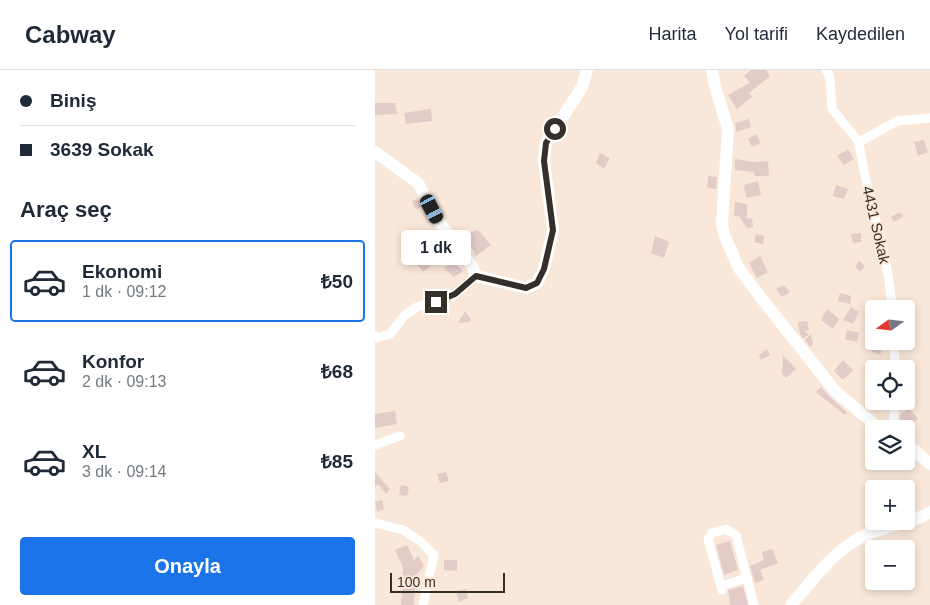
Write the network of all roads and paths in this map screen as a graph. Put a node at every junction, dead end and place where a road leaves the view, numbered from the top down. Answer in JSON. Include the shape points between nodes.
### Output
{"nodes":[{"id":1,"x":587,"y":70,"type":"edge"},
{"id":2,"x":712,"y":70,"type":"edge"},
{"id":3,"x":827,"y":70,"type":"edge"},
{"id":4,"x":930,"y":118,"type":"edge"},
{"id":5,"x":859,"y":142,"type":"junction"},
{"id":6,"x":375,"y":152,"type":"edge"},
{"id":7,"x":476,"y":276,"type":"junction"},
{"id":8,"x":891,"y":300,"type":"edge"},
{"id":9,"x":375,"y":336,"type":"edge"},
{"id":10,"x":869,"y":420,"type":"edge"},
{"id":11,"x":399,"y":436,"type":"dead end"},
{"id":12,"x":375,"y":445,"type":"edge"},
{"id":13,"x":915,"y":451,"type":"edge"},
{"id":14,"x":930,"y":464,"type":"edge"},
{"id":15,"x":930,"y":512,"type":"edge"},
{"id":16,"x":375,"y":523,"type":"edge"},
{"id":17,"x":747,"y":578,"type":"junction"},
{"id":18,"x":423,"y":605,"type":"edge"},
{"id":19,"x":754,"y":605,"type":"edge"},
{"id":20,"x":791,"y":605,"type":"edge"}],
"edges":[{"from":1,"to":7,"type":"street","via":[[582,87],[546,143],[544,161],[553,230],[544,269],[537,283],[526,288]]},
{"from":2,"to":10,"type":"street","via":[[728,129],[723,229],[738,266],[835,391]]},
{"from":3,"to":5,"type":"street","via":[[832,109]]},
{"from":4,"to":5,"type":"street","via":[[897,121]]},
{"from":5,"to":8,"type":"street","name":"4431 Sokak","via":[[881,238]]},
{"from":6,"to":7,"type":"street","via":[[418,183],[439,222]]},
{"from":7,"to":9,"type":"street","via":[[455,294],[417,307],[405,315],[390,334]]},
{"from":11,"to":12,"type":"street"},
{"from":13,"to":14,"type":"street"},
{"from":15,"to":20,"type":"street","via":[[849,544]]},
{"from":16,"to":18,"type":"street","via":[[403,530],[434,555]]},
{"from":17,"to":17,"type":"street","via":[[736,535],[725,529],[712,533],[708,539],[721,588]]},
{"from":17,"to":19,"type":"street"}]}
